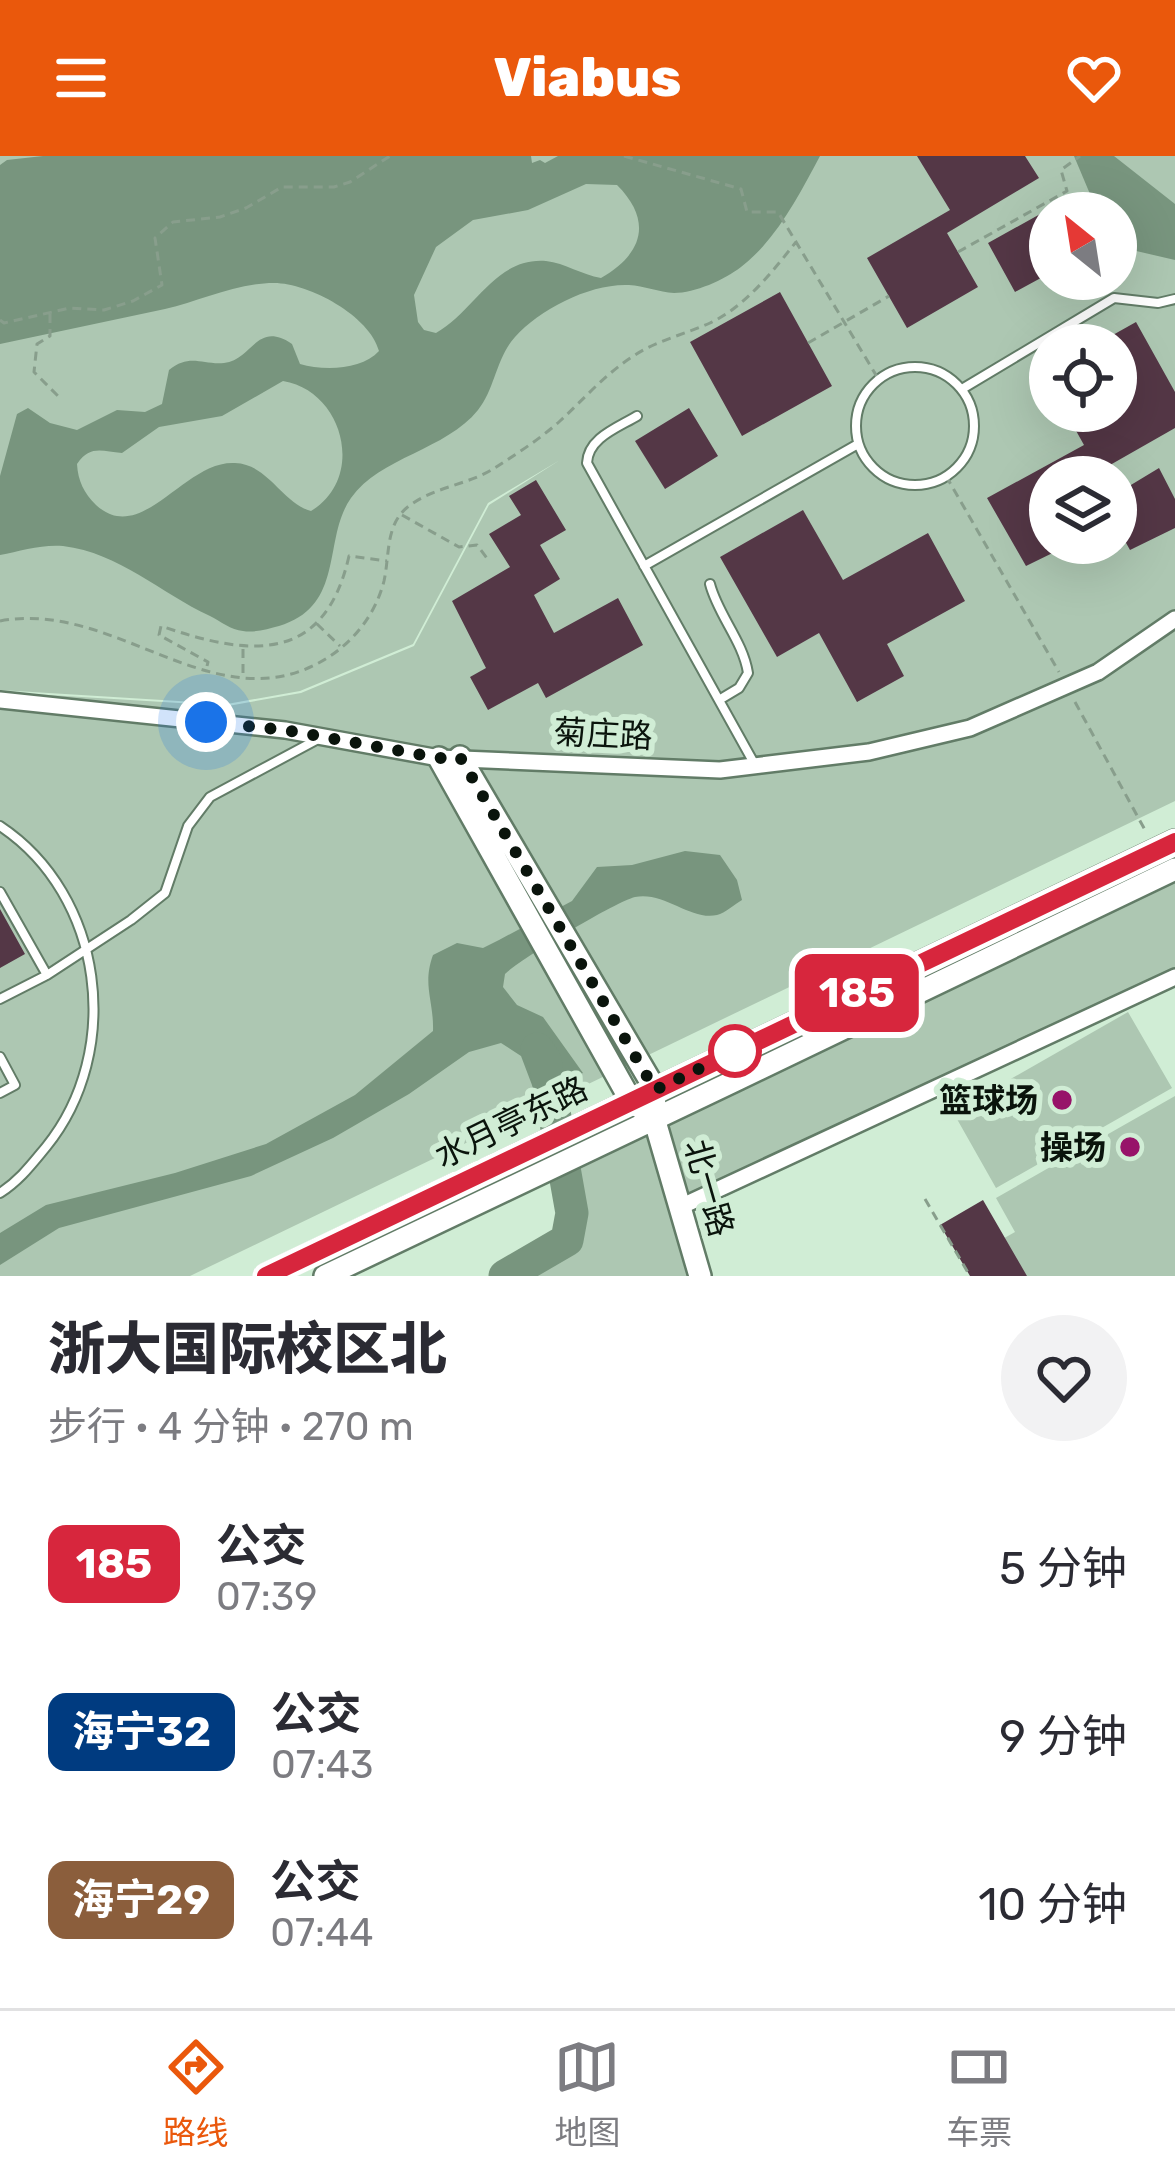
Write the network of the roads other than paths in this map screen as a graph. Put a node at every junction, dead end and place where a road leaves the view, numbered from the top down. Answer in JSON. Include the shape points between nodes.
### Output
{"nodes":[{"id":1,"x":1175,"y":299,"type":"edge"},
{"id":2,"x":962,"y":389,"type":"junction"},
{"id":3,"x":637,"y":416,"type":"dead end"},
{"id":4,"x":857,"y":444,"type":"junction"},
{"id":5,"x":644,"y":566,"type":"junction"},
{"id":6,"x":710,"y":584,"type":"dead end"},
{"id":7,"x":1175,"y":619,"type":"edge"},
{"id":8,"x":0,"y":700,"type":"edge"},
{"id":9,"x":718,"y":700,"type":"junction"},
{"id":10,"x":322,"y":737,"type":"junction"},
{"id":11,"x":450,"y":758,"type":"junction"},
{"id":12,"x":755,"y":765,"type":"junction"},
{"id":13,"x":0,"y":826,"type":"edge"},
{"id":14,"x":1166,"y":846,"type":"edge"},
{"id":15,"x":513,"y":868,"type":"junction"},
{"id":16,"x":1175,"y":869,"type":"edge"},
{"id":17,"x":0,"y":892,"type":"edge"},
{"id":18,"x":86,"y":950,"type":"junction"},
{"id":19,"x":46,"y":975,"type":"junction"},
{"id":20,"x":1175,"y":976,"type":"edge"},
{"id":21,"x":0,"y":1000,"type":"edge"},
{"id":22,"x":0,"y":1057,"type":"edge"},
{"id":23,"x":655,"y":1090,"type":"junction"},
{"id":24,"x":0,"y":1093,"type":"edge"},
{"id":25,"x":623,"y":1105,"type":"junction"},
{"id":26,"x":654,"y":1118,"type":"junction"},
{"id":27,"x":0,"y":1192,"type":"edge"},
{"id":28,"x":680,"y":1207,"type":"junction"},
{"id":29,"x":266,"y":1276,"type":"edge"},
{"id":30,"x":325,"y":1276,"type":"edge"},
{"id":31,"x":700,"y":1276,"type":"edge"}],
"edges":[{"from":1,"to":2,"type":"lane","via":[[1114,298]]},
{"from":2,"to":4,"type":"lane","via":[[923,367],[879,380],[859,404]]},
{"from":2,"to":4,"type":"lane","via":[[974,437],[946,476],[900,484],[881,476]]},
{"from":3,"to":5,"type":"lane","via":[[596,441],[587,464]]},
{"from":4,"to":5,"type":"lane"},
{"from":5,"to":9,"type":"lane"},
{"from":6,"to":9,"type":"lane","via":[[748,673]]},
{"from":7,"to":12,"type":"street","name":"菊庄路","via":[[1098,672],[970,728],[869,752]]},
{"from":8,"to":10,"type":"street","name":"菊庄路"},
{"from":9,"to":12,"type":"lane"},
{"from":10,"to":11,"type":"street","name":"菊庄路"},
{"from":10,"to":18,"type":"lane","via":[[210,797],[188,826],[165,893]]},
{"from":11,"to":12,"type":"street","name":"菊庄路"},
{"from":11,"to":15,"type":"main road"},
{"from":13,"to":18,"type":"lane","via":[[24,842],[70,902]]},
{"from":14,"to":23,"type":"main road","name":"水月亭东路"},
{"from":15,"to":23,"type":"main road"},
{"from":15,"to":25,"type":"main road"},
{"from":16,"to":26,"type":"main road","name":"水月亭东路"},
{"from":17,"to":19,"type":"lane"},
{"from":18,"to":19,"type":"lane"},
{"from":18,"to":27,"type":"lane","via":[[94,974],[92,1050],[66,1122]]},
{"from":19,"to":21,"type":"lane"},
{"from":20,"to":28,"type":"street"},
{"from":22,"to":24,"type":"lane","via":[[15,1085]]},
{"from":23,"to":25,"type":"main road","name":"水月亭东路"},
{"from":23,"to":26,"type":"main road","name":"北一路"},
{"from":25,"to":26,"type":"main road"},
{"from":25,"to":29,"type":"main road","name":"水月亭东路"},
{"from":26,"to":28,"type":"main road","name":"北一路"},
{"from":26,"to":30,"type":"main road","name":"水月亭东路"},
{"from":28,"to":31,"type":"main road","name":"北一路"}]}
